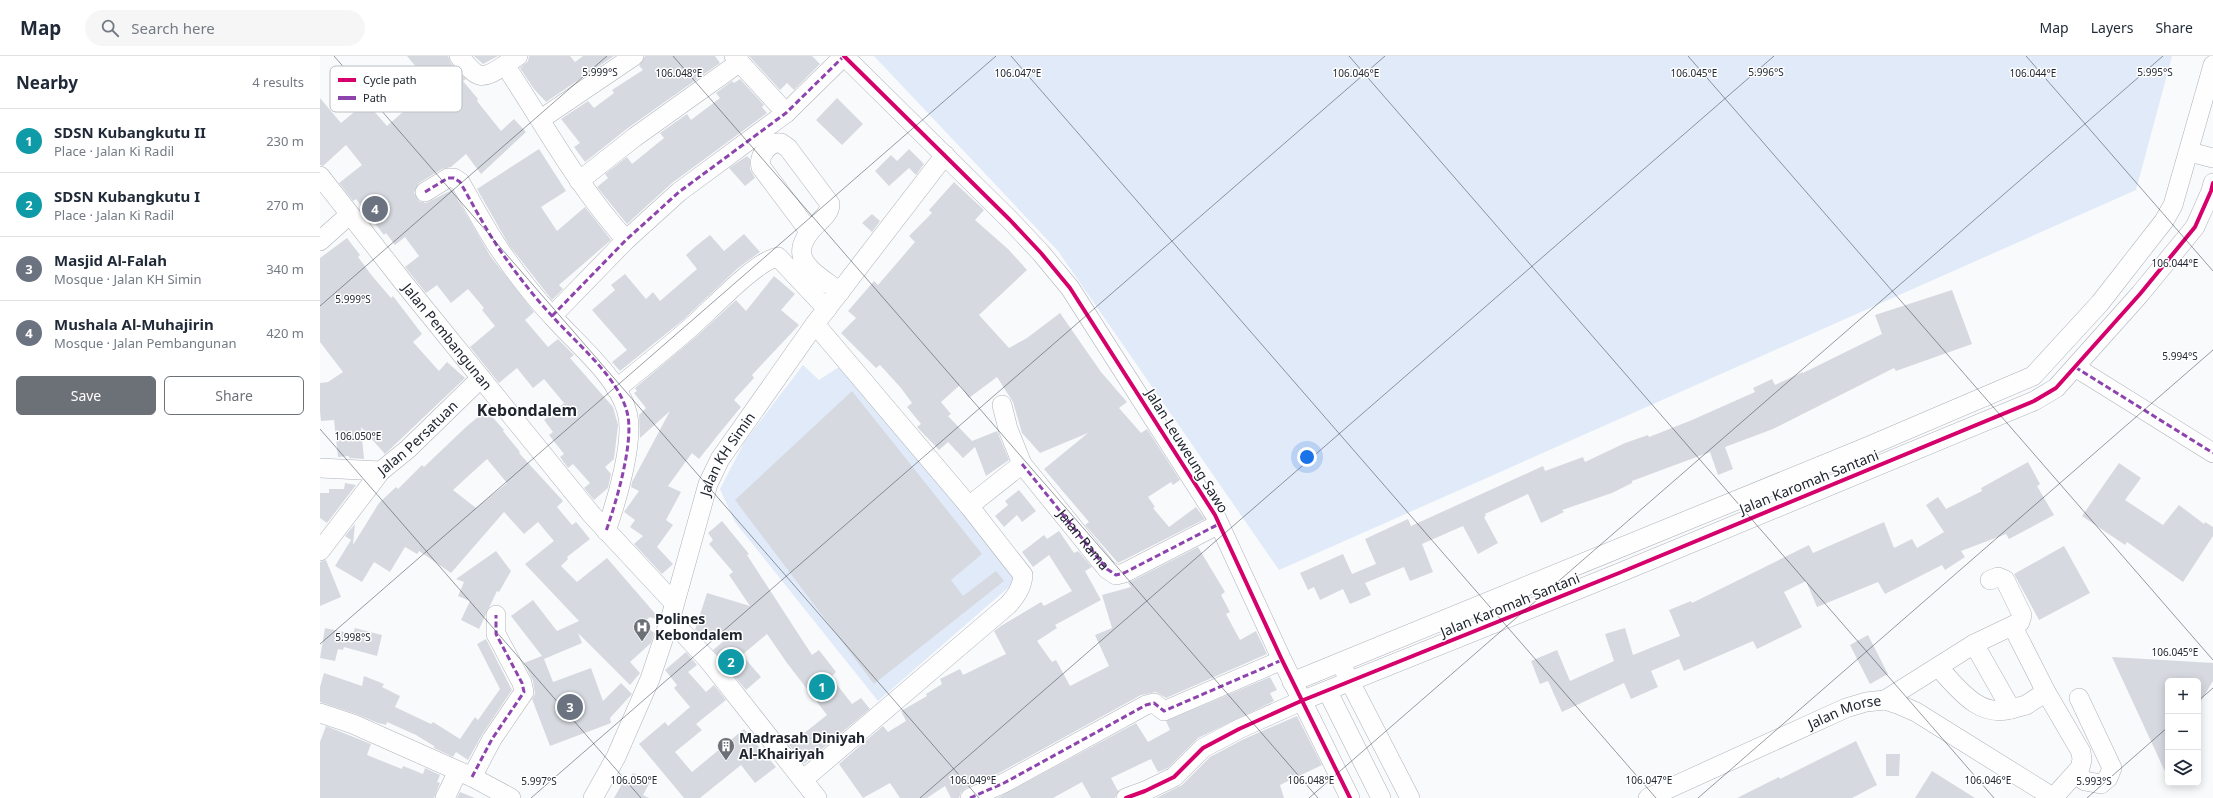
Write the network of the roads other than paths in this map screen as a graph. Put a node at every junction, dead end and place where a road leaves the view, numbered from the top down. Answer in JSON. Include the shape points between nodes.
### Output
{"nodes":[{"id":1,"x":459,"y":56,"type":"edge"},
{"id":2,"x":634,"y":56,"type":"edge"},
{"id":3,"x":844,"y":56,"type":"edge"},
{"id":4,"x":737,"y":59,"type":"edge"},
{"id":5,"x":512,"y":61,"type":"edge"},
{"id":6,"x":2213,"y":65,"type":"edge"},
{"id":7,"x":786,"y":113,"type":"junction"},
{"id":8,"x":541,"y":119,"type":"junction"},
{"id":9,"x":2190,"y":152,"type":"junction"},
{"id":10,"x":944,"y":156,"type":"junction"},
{"id":11,"x":2213,"y":158,"type":"edge"},
{"id":12,"x":320,"y":176,"type":"edge"},
{"id":13,"x":579,"y":181,"type":"junction"},
{"id":14,"x":2212,"y":190,"type":"edge"},
{"id":15,"x":425,"y":192,"type":"dead end"},
{"id":16,"x":349,"y":215,"type":"junction"},
{"id":17,"x":809,"y":231,"type":"dead end"},
{"id":18,"x":626,"y":240,"type":"junction"},
{"id":19,"x":320,"y":241,"type":"edge"},
{"id":20,"x":840,"y":292,"type":"junction"},
{"id":21,"x":827,"y":309,"type":"junction"},
{"id":22,"x":552,"y":316,"type":"junction"},
{"id":23,"x":815,"y":324,"type":"junction"},
{"id":24,"x":2075,"y":367,"type":"junction"},
{"id":25,"x":481,"y":378,"type":"junction"},
{"id":26,"x":616,"y":388,"type":"junction"},
{"id":27,"x":1002,"y":405,"type":"dead end"},
{"id":28,"x":1869,"y":446,"type":"junction"},
{"id":29,"x":2213,"y":453,"type":"edge"},
{"id":30,"x":1022,"y":464,"type":"junction"},
{"id":31,"x":1878,"y":466,"type":"junction"},
{"id":32,"x":320,"y":468,"type":"edge"},
{"id":33,"x":381,"y":471,"type":"junction"},
{"id":34,"x":969,"y":506,"type":"junction"},
{"id":35,"x":1219,"y":524,"type":"junction"},
{"id":36,"x":606,"y":531,"type":"junction"},
{"id":37,"x":320,"y":551,"type":"edge"},
{"id":38,"x":1612,"y":552,"type":"junction"},
{"id":39,"x":1619,"y":573,"type":"junction"},
{"id":40,"x":1990,"y":580,"type":"dead end"},
{"id":41,"x":672,"y":611,"type":"junction"},
{"id":42,"x":496,"y":615,"type":"dead end"},
{"id":43,"x":2013,"y":627,"type":"junction"},
{"id":44,"x":1974,"y":644,"type":"junction"},
{"id":45,"x":1282,"y":660,"type":"junction"},
{"id":46,"x":1340,"y":662,"type":"junction"},
{"id":47,"x":1938,"y":667,"type":"junction"},
{"id":48,"x":1292,"y":682,"type":"junction"},
{"id":49,"x":1350,"y":682,"type":"junction"},
{"id":50,"x":1328,"y":692,"type":"junction"},
{"id":51,"x":2046,"y":692,"type":"junction"},
{"id":52,"x":2079,"y":698,"type":"dead end"},
{"id":53,"x":1885,"y":700,"type":"junction"},
{"id":54,"x":1301,"y":701,"type":"junction"},
{"id":55,"x":2012,"y":709,"type":"junction"},
{"id":56,"x":320,"y":713,"type":"edge"},
{"id":57,"x":465,"y":774,"type":"junction"},
{"id":58,"x":2075,"y":774,"type":"junction"},
{"id":59,"x":804,"y":779,"type":"junction"},
{"id":60,"x":445,"y":798,"type":"edge"},
{"id":61,"x":511,"y":798,"type":"edge"},
{"id":62,"x":593,"y":798,"type":"edge"},
{"id":63,"x":817,"y":798,"type":"edge"},
{"id":64,"x":970,"y":798,"type":"edge"},
{"id":65,"x":1126,"y":798,"type":"edge"},
{"id":66,"x":1350,"y":798,"type":"edge"},
{"id":67,"x":1382,"y":798,"type":"edge"},
{"id":68,"x":1410,"y":798,"type":"edge"},
{"id":69,"x":1648,"y":798,"type":"edge"},
{"id":70,"x":2053,"y":798,"type":"edge"}],
"edges":[{"from":1,"to":5,"type":"street","via":[[474,74],[480,77],[489,76]]},
{"from":2,"to":8,"type":"street"},
{"from":3,"to":7,"type":"street"},
{"from":3,"to":10,"type":"street","name":"Jalan Leuweung Sawo"},
{"from":4,"to":7,"type":"street"},
{"from":4,"to":13,"type":"street"},
{"from":5,"to":8,"type":"street"},
{"from":6,"to":9,"type":"street","name":"Jalan Karomah Santani"},
{"from":7,"to":18,"type":"street","via":[[679,192]]},
{"from":8,"to":13,"type":"street"},
{"from":9,"to":11,"type":"street"},
{"from":9,"to":28,"type":"street","name":"Jalan Karomah Santani","via":[[2173,205],[2164,221],[2100,303],[2033,376]]},
{"from":10,"to":20,"type":"street","name":"Jalan KH Simin"},
{"from":10,"to":35,"type":"street","name":"Jalan Leuweung Sawo","via":[[1041,253],[1070,288]]},
{"from":12,"to":16,"type":"street","name":"Jalan Pembangunan"},
{"from":13,"to":18,"type":"street"},
{"from":14,"to":24,"type":"street","name":"Jalan Karomah Santani","via":[[2195,227]]},
{"from":15,"to":22,"type":"street","via":[[448,178],[460,182],[507,260]]},
{"from":16,"to":19,"type":"street"},
{"from":16,"to":25,"type":"street","name":"Jalan Pembangunan"},
{"from":17,"to":20,"type":"street","via":[[802,247],[802,259],[808,267]]},
{"from":18,"to":22,"type":"street"},
{"from":20,"to":21,"type":"street","name":"Jalan KH Simin"},
{"from":21,"to":23,"type":"street","name":"Jalan KH Simin"},
{"from":21,"to":26,"type":"street","via":[[778,257],[771,258]]},
{"from":22,"to":26,"type":"street"},
{"from":23,"to":34,"type":"street"},
{"from":23,"to":41,"type":"street","name":"Jalan KH Simin","via":[[720,459],[708,484]]},
{"from":24,"to":29,"type":"street"},
{"from":24,"to":31,"type":"street","name":"Jalan Karomah Santani","via":[[2056,388],[2034,401]]},
{"from":25,"to":33,"type":"street","name":"Jalan Persatuan","via":[[408,449]]},
{"from":25,"to":36,"type":"street","name":"Jalan Pembangunan"},
{"from":26,"to":36,"type":"street","via":[[627,413],[630,431],[617,498]]},
{"from":27,"to":30,"type":"street"},
{"from":28,"to":31,"type":"street"},
{"from":28,"to":38,"type":"street","name":"Jalan Karomah Santani"},
{"from":30,"to":34,"type":"street"},
{"from":30,"to":35,"type":"street","name":"Jalan Rama","via":[[1107,570],[1116,575]]},
{"from":31,"to":39,"type":"street","name":"Jalan Karomah Santani"},
{"from":32,"to":33,"type":"street","name":"Jalan Persatuan"},
{"from":33,"to":37,"type":"street"},
{"from":34,"to":59,"type":"street","via":[[1023,575],[1016,596]]},
{"from":35,"to":45,"type":"street","name":"Jalan Leuweung Sawo"},
{"from":36,"to":41,"type":"street","name":"Jalan Pembangunan"},
{"from":38,"to":39,"type":"street"},
{"from":38,"to":46,"type":"street","name":"Jalan Karomah Santani"},
{"from":39,"to":49,"type":"street","name":"Jalan Karomah Santani"},
{"from":40,"to":43,"type":"street","via":[[2001,577],[2022,615],[2020,622]]},
{"from":41,"to":59,"type":"street","name":"Jalan Pembangunan"},
{"from":41,"to":62,"type":"street","name":"Jalan KH Simin","via":[[650,680],[616,757]]},
{"from":42,"to":57,"type":"street","via":[[496,634],[524,692]]},
{"from":43,"to":44,"type":"street"},
{"from":43,"to":51,"type":"street"},
{"from":44,"to":47,"type":"street"},
{"from":44,"to":55,"type":"street"},
{"from":45,"to":48,"type":"street","name":"Jalan Leuweung Sawo"},
{"from":45,"to":64,"type":"street","via":[[1164,711],[1154,703],[1146,705]]},
{"from":46,"to":48,"type":"street","name":"Jalan Karomah Santani"},
{"from":46,"to":49,"type":"street"},
{"from":47,"to":53,"type":"street"},
{"from":47,"to":55,"type":"street","via":[[1970,700],[2000,712]]},
{"from":48,"to":54,"type":"street","name":"Jalan Leuweung Sawo"},
{"from":49,"to":50,"type":"street","name":"Jalan Karomah Santani"},
{"from":49,"to":68,"type":"street"},
{"from":50,"to":54,"type":"street","name":"Jalan Karomah Santani"},
{"from":50,"to":67,"type":"street"},
{"from":51,"to":55,"type":"street","via":[[2026,705]]},
{"from":51,"to":58,"type":"street","via":[[2081,752],[2082,764]]},
{"from":52,"to":58,"type":"street","via":[[2112,768],[2108,778],[2101,784],[2085,781]]},
{"from":53,"to":69,"type":"street","name":"Jalan Morse","via":[[1846,708]]},
{"from":53,"to":70,"type":"street","name":"Jalan Morse","via":[[1916,712]]},
{"from":54,"to":65,"type":"street","name":"Jalan Karomah Santani","via":[[1207,745],[1196,752],[1174,777]]},
{"from":54,"to":66,"type":"street","name":"Jalan Leuweung Sawo"},
{"from":56,"to":57,"type":"street","via":[[353,724]]},
{"from":57,"to":60,"type":"street"},
{"from":57,"to":61,"type":"street"},
{"from":58,"to":70,"type":"street"},
{"from":59,"to":63,"type":"street","name":"Jalan Pembangunan"}]}
